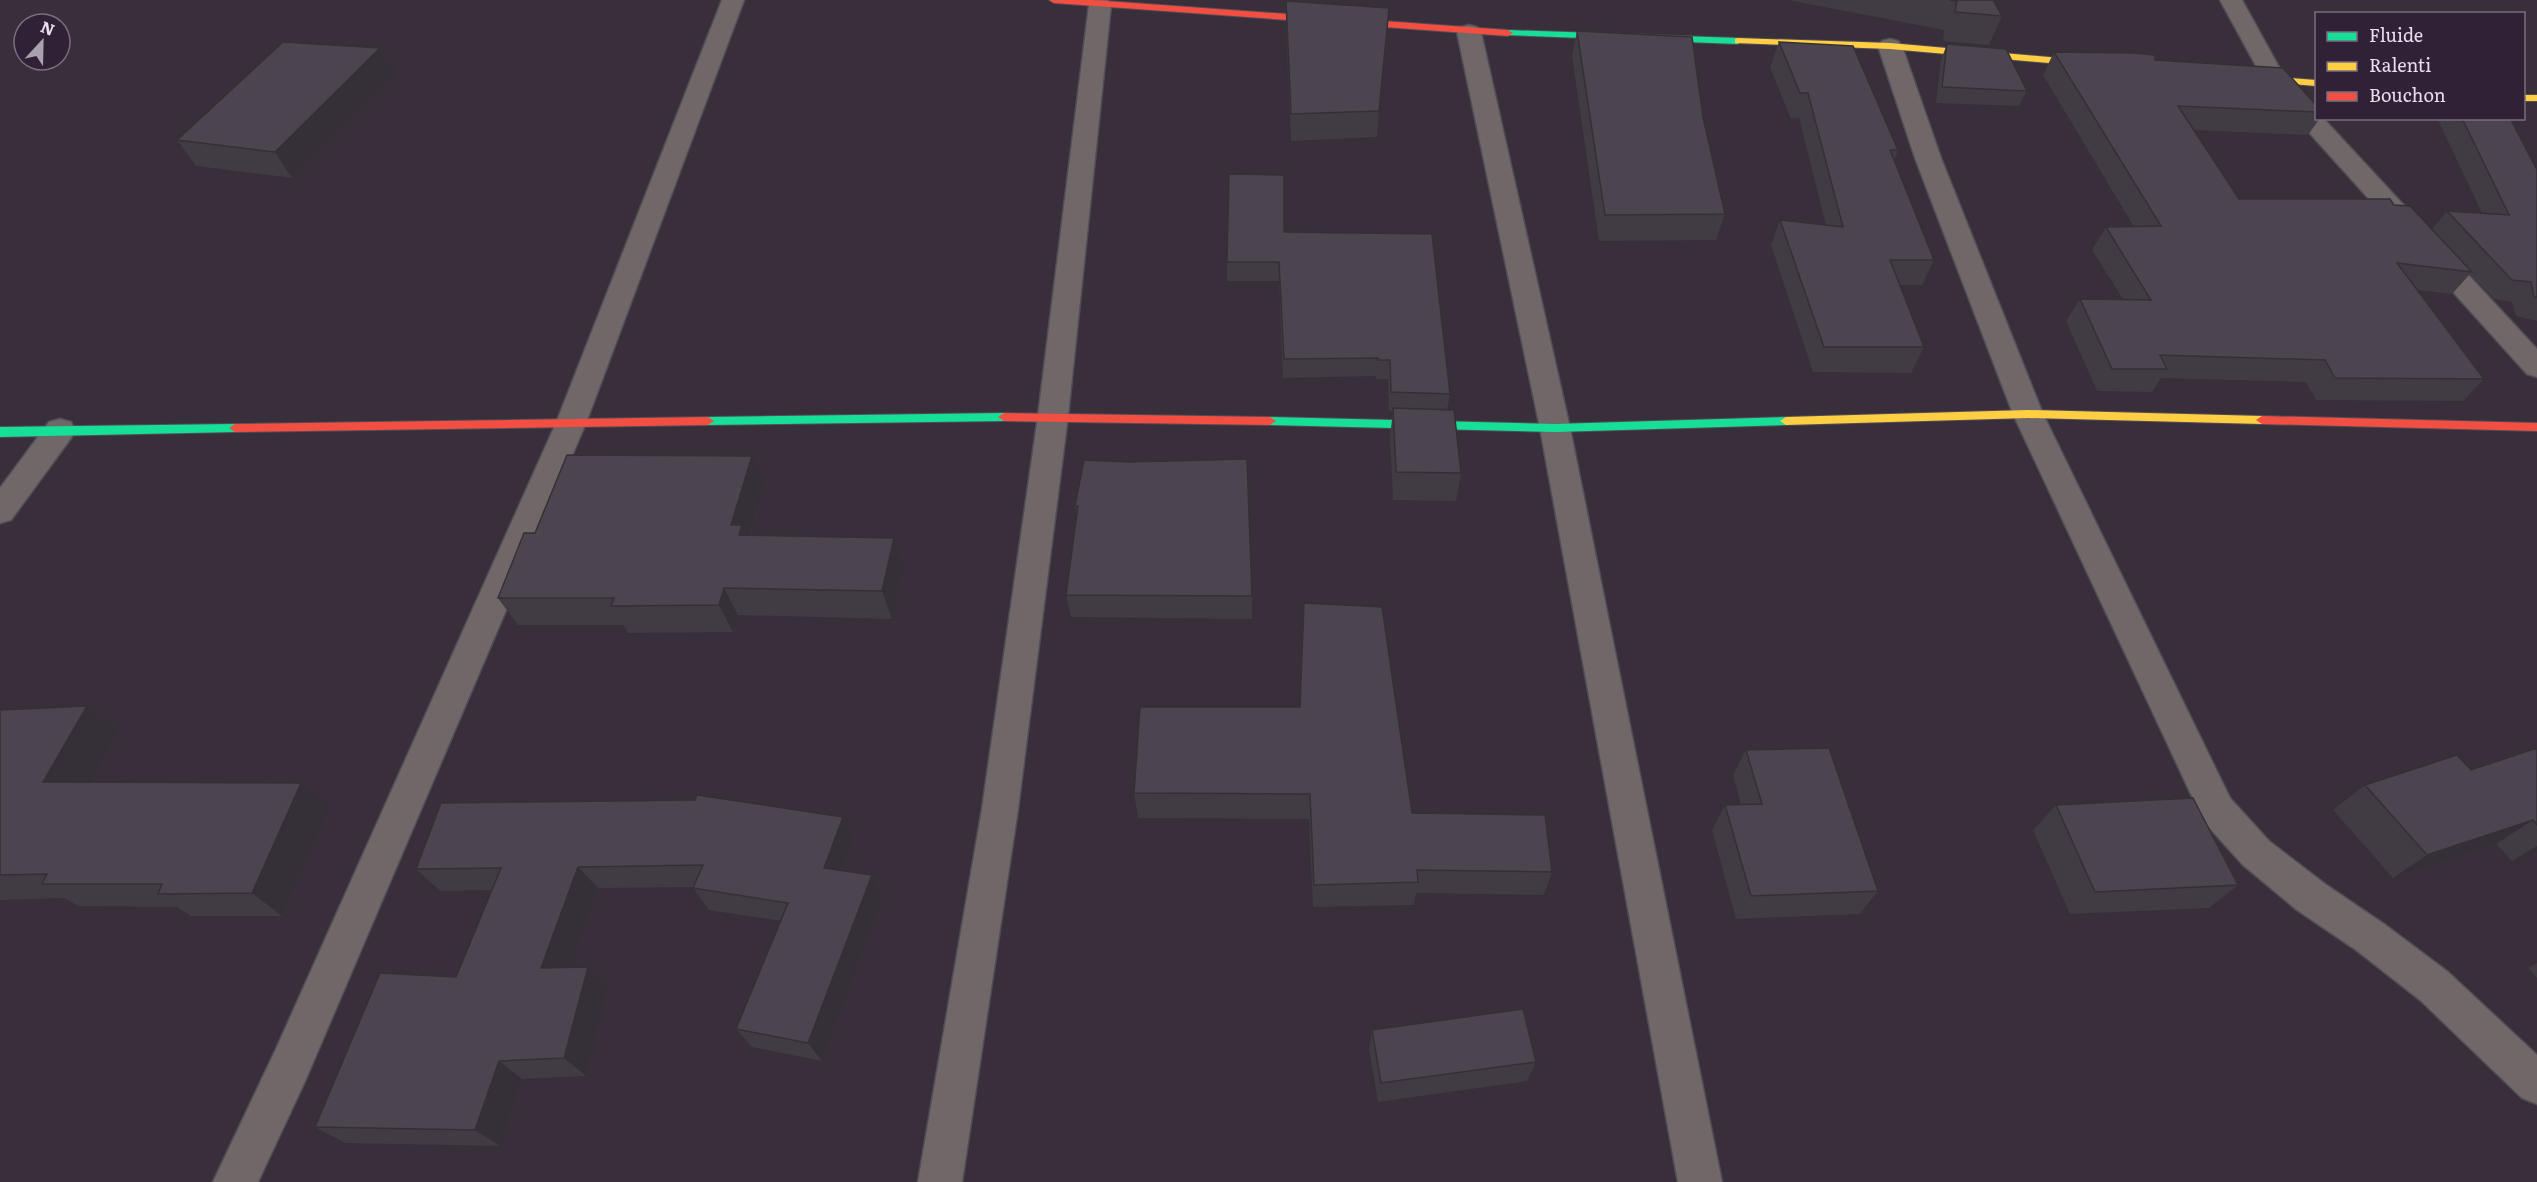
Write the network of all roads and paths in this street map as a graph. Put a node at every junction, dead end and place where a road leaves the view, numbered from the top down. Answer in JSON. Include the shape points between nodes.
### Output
{"nodes":[{"id":1,"x":733,"y":0,"type":"edge"},
{"id":2,"x":1054,"y":0,"type":"edge"},
{"id":3,"x":2231,"y":0,"type":"edge"},
{"id":4,"x":1100,"y":5,"type":"junction"},
{"id":5,"x":1469,"y":32,"type":"junction"},
{"id":6,"x":1890,"y":46,"type":"junction"},
{"id":7,"x":2111,"y":66,"type":"edge"},
{"id":8,"x":2240,"y":78,"type":"edge"},
{"id":9,"x":2275,"y":81,"type":"junction"},
{"id":10,"x":2315,"y":84,"type":"edge"},
{"id":11,"x":2537,"y":367,"type":"edge"},
{"id":12,"x":2028,"y":414,"type":"junction"},
{"id":13,"x":1053,"y":416,"type":"junction"},
{"id":14,"x":571,"y":423,"type":"junction"},
{"id":15,"x":2537,"y":427,"type":"edge"},
{"id":16,"x":1555,"y":428,"type":"junction"},
{"id":17,"x":60,"y":429,"type":"junction"},
{"id":18,"x":0,"y":432,"type":"edge"},
{"id":19,"x":0,"y":511,"type":"edge"},
{"id":20,"x":2537,"y":1083,"type":"edge"},
{"id":21,"x":235,"y":1182,"type":"edge"},
{"id":22,"x":940,"y":1182,"type":"edge"},
{"id":23,"x":1700,"y":1182,"type":"edge"}],
"edges":[{"from":1,"to":14,"type":"street"},
{"from":2,"to":4,"type":"street"},
{"from":3,"to":9,"type":"street"},
{"from":4,"to":5,"type":"street"},
{"from":4,"to":13,"type":"street"},
{"from":5,"to":6,"type":"street"},
{"from":5,"to":16,"type":"street"},
{"from":6,"to":7,"type":"street"},
{"from":6,"to":12,"type":"street","via":[[1928,158]]},
{"from":8,"to":9,"type":"street"},
{"from":9,"to":10,"type":"street"},
{"from":9,"to":11,"type":"street"},
{"from":12,"to":15,"type":"street"},
{"from":12,"to":16,"type":"street"},
{"from":12,"to":20,"type":"street","via":[[2217,810],[2256,853],[2434,986]]},
{"from":13,"to":14,"type":"street"},
{"from":13,"to":16,"type":"street"},
{"from":13,"to":22,"type":"street","via":[[1000,809]]},
{"from":14,"to":17,"type":"street"},
{"from":14,"to":21,"type":"street","via":[[291,1064]]},
{"from":16,"to":23,"type":"street"},
{"from":17,"to":18,"type":"street"},
{"from":17,"to":19,"type":"street"}]}
